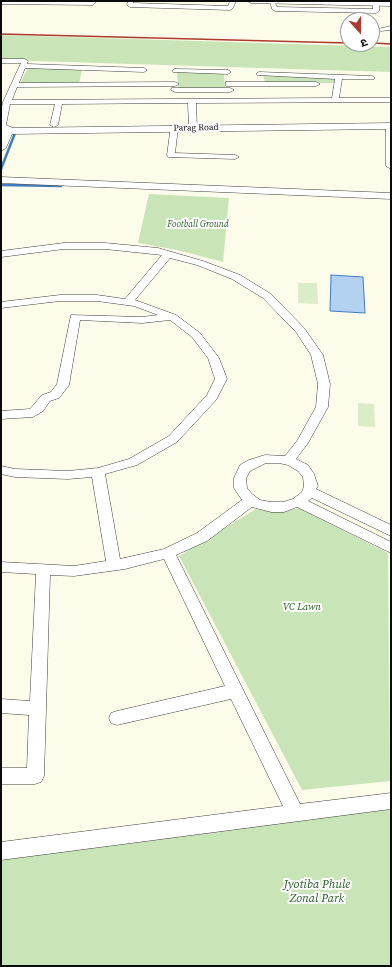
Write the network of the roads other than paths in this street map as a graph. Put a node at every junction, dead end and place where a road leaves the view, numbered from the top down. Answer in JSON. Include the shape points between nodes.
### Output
{"nodes":[{"id":1,"x":94,"y":1,"type":"edge"},
{"id":2,"x":131,"y":1,"type":"edge"},
{"id":3,"x":233,"y":1,"type":"edge"},
{"id":4,"x":251,"y":1,"type":"edge"},
{"id":5,"x":338,"y":1,"type":"edge"},
{"id":6,"x":5,"y":2,"type":"edge"},
{"id":7,"x":272,"y":2,"type":"edge"},
{"id":8,"x":391,"y":3,"type":"edge"},
{"id":9,"x":1,"y":8,"type":"edge"},
{"id":10,"x":391,"y":28,"type":"edge"},
{"id":11,"x":381,"y":29,"type":"dead end"},
{"id":12,"x":1,"y":61,"type":"edge"},
{"id":13,"x":23,"y":66,"type":"junction"},
{"id":14,"x":114,"y":69,"type":"junction"},
{"id":15,"x":84,"y":76,"type":"junction"},
{"id":16,"x":338,"y":80,"type":"junction"},
{"id":17,"x":143,"y":84,"type":"junction"},
{"id":18,"x":262,"y":84,"type":"junction"},
{"id":19,"x":14,"y":85,"type":"junction"},
{"id":20,"x":113,"y":85,"type":"junction"},
{"id":21,"x":371,"y":85,"type":"junction"},
{"id":22,"x":175,"y":87,"type":"junction"},
{"id":23,"x":229,"y":87,"type":"junction"},
{"id":24,"x":231,"y":100,"type":"junction"},
{"id":25,"x":335,"y":100,"type":"junction"},
{"id":26,"x":391,"y":100,"type":"edge"},
{"id":27,"x":175,"y":101,"type":"junction"},
{"id":28,"x":192,"y":101,"type":"junction"},
{"id":29,"x":59,"y":102,"type":"junction"},
{"id":30,"x":5,"y":103,"type":"edge"},
{"id":31,"x":391,"y":122,"type":"edge"},
{"id":32,"x":54,"y":125,"type":"junction"},
{"id":33,"x":193,"y":126,"type":"junction"},
{"id":34,"x":391,"y":127,"type":"edge"},
{"id":35,"x":3,"y":128,"type":"edge"},
{"id":36,"x":174,"y":128,"type":"junction"},
{"id":37,"x":1,"y":148,"type":"edge"},
{"id":38,"x":235,"y":157,"type":"dead end"},
{"id":39,"x":391,"y":166,"type":"edge"},
{"id":40,"x":1,"y":180,"type":"edge"},
{"id":41,"x":391,"y":196,"type":"edge"},
{"id":42,"x":1,"y":254,"type":"edge"},
{"id":43,"x":168,"y":254,"type":"junction"},
{"id":44,"x":128,"y":302,"type":"junction"},
{"id":45,"x":1,"y":305,"type":"edge"},
{"id":46,"x":172,"y":317,"type":"junction"},
{"id":47,"x":1,"y":415,"type":"edge"},
{"id":48,"x":288,"y":461,"type":"junction"},
{"id":49,"x":1,"y":470,"type":"edge"},
{"id":50,"x":98,"y":472,"type":"junction"},
{"id":51,"x":309,"y":491,"type":"junction"},
{"id":52,"x":252,"y":500,"type":"junction"},
{"id":53,"x":298,"y":502,"type":"junction"},
{"id":54,"x":391,"y":531,"type":"edge"},
{"id":55,"x":391,"y":548,"type":"edge"},
{"id":56,"x":168,"y":553,"type":"junction"},
{"id":57,"x":114,"y":566,"type":"junction"},
{"id":58,"x":1,"y":567,"type":"edge"},
{"id":59,"x":43,"y":569,"type":"junction"},
{"id":60,"x":235,"y":691,"type":"junction"},
{"id":61,"x":1,"y":706,"type":"edge"},
{"id":62,"x":38,"y":709,"type":"junction"},
{"id":63,"x":117,"y":718,"type":"dead end"},
{"id":64,"x":1,"y":776,"type":"edge"},
{"id":65,"x":391,"y":801,"type":"edge"},
{"id":66,"x":296,"y":814,"type":"junction"},
{"id":67,"x":1,"y":851,"type":"edge"}],
"edges":[{"from":1,"to":6,"type":"street","via":[[93,4]]},
{"from":2,"to":3,"type":"street","via":[[130,5],[230,8]]},
{"from":4,"to":7,"type":"street"},
{"from":5,"to":8,"type":"street"},
{"from":6,"to":9,"type":"street"},
{"from":7,"to":8,"type":"street"},
{"from":10,"to":11,"type":"street"},
{"from":12,"to":13,"type":"street","via":[[25,61]]},
{"from":13,"to":15,"type":"street"},
{"from":13,"to":19,"type":"street"},
{"from":14,"to":15,"type":"street"},
{"from":14,"to":17,"type":"street","via":[[144,67]]},
{"from":14,"to":20,"type":"street"},
{"from":15,"to":19,"type":"street"},
{"from":15,"to":20,"type":"street"},
{"from":16,"to":18,"type":"street"},
{"from":16,"to":18,"type":"street","via":[[258,71]]},
{"from":16,"to":21,"type":"street"},
{"from":16,"to":25,"type":"street"},
{"from":17,"to":20,"type":"street"},
{"from":17,"to":22,"type":"street"},
{"from":18,"to":23,"type":"street"},
{"from":19,"to":30,"type":"street"},
{"from":21,"to":25,"type":"street"},
{"from":21,"to":26,"type":"street"},
{"from":22,"to":23,"type":"street"},
{"from":22,"to":23,"type":"street","via":[[175,68],[227,70]]},
{"from":22,"to":27,"type":"street"},
{"from":23,"to":24,"type":"street"},
{"from":24,"to":25,"type":"street"},
{"from":24,"to":28,"type":"street"},
{"from":27,"to":28,"type":"street"},
{"from":27,"to":29,"type":"street"},
{"from":28,"to":33,"type":"street"},
{"from":29,"to":30,"type":"street"},
{"from":29,"to":32,"type":"street"},
{"from":30,"to":35,"type":"street"},
{"from":31,"to":33,"type":"street","name":"Parag Road"},
{"from":32,"to":33,"type":"street","name":"Parag Road"},
{"from":32,"to":35,"type":"street","name":"Parag Road"},
{"from":33,"to":34,"type":"street","name":"Parag Road"},
{"from":33,"to":36,"type":"street","name":"Parag Road"},
{"from":34,"to":39,"type":"street"},
{"from":35,"to":36,"type":"street","name":"Parag Road"},
{"from":35,"to":37,"type":"street"},
{"from":36,"to":38,"type":"street","via":[[171,155]]},
{"from":40,"to":41,"type":"street"},
{"from":42,"to":43,"type":"street","via":[[71,246],[105,246]]},
{"from":43,"to":44,"type":"street"},
{"from":43,"to":48,"type":"street","via":[[236,277],[267,296],[300,330],[317,355],[324,384],[322,407],[302,443]]},
{"from":44,"to":45,"type":"street","via":[[97,298],[60,298]]},
{"from":44,"to":46,"type":"street"},
{"from":46,"to":47,"type":"street","via":[[142,320],[75,317],[63,385],[55,395],[46,398],[34,412]]},
{"from":46,"to":50,"type":"street","via":[[196,334],[213,358],[221,379],[212,397],[173,439],[133,462]]},
{"from":48,"to":51,"type":"street","via":[[303,468],[309,477]]},
{"from":48,"to":52,"type":"street","via":[[265,459],[245,468],[240,478],[241,488]]},
{"from":49,"to":50,"type":"street","via":[[68,475]]},
{"from":50,"to":57,"type":"street"},
{"from":51,"to":53,"type":"street","via":[[307,496]]},
{"from":51,"to":54,"type":"street"},
{"from":52,"to":53,"type":"street","via":[[271,507],[284,507]]},
{"from":52,"to":56,"type":"street","via":[[202,537]]},
{"from":53,"to":55,"type":"street"},
{"from":56,"to":57,"type":"street"},
{"from":56,"to":60,"type":"street"},
{"from":57,"to":59,"type":"street","via":[[74,571]]},
{"from":58,"to":59,"type":"street"},
{"from":59,"to":62,"type":"street"},
{"from":60,"to":63,"type":"street"},
{"from":60,"to":66,"type":"street"},
{"from":61,"to":62,"type":"street"},
{"from":62,"to":64,"type":"street","via":[[35,776]]},
{"from":65,"to":66,"type":"street"},
{"from":66,"to":67,"type":"street"}]}
